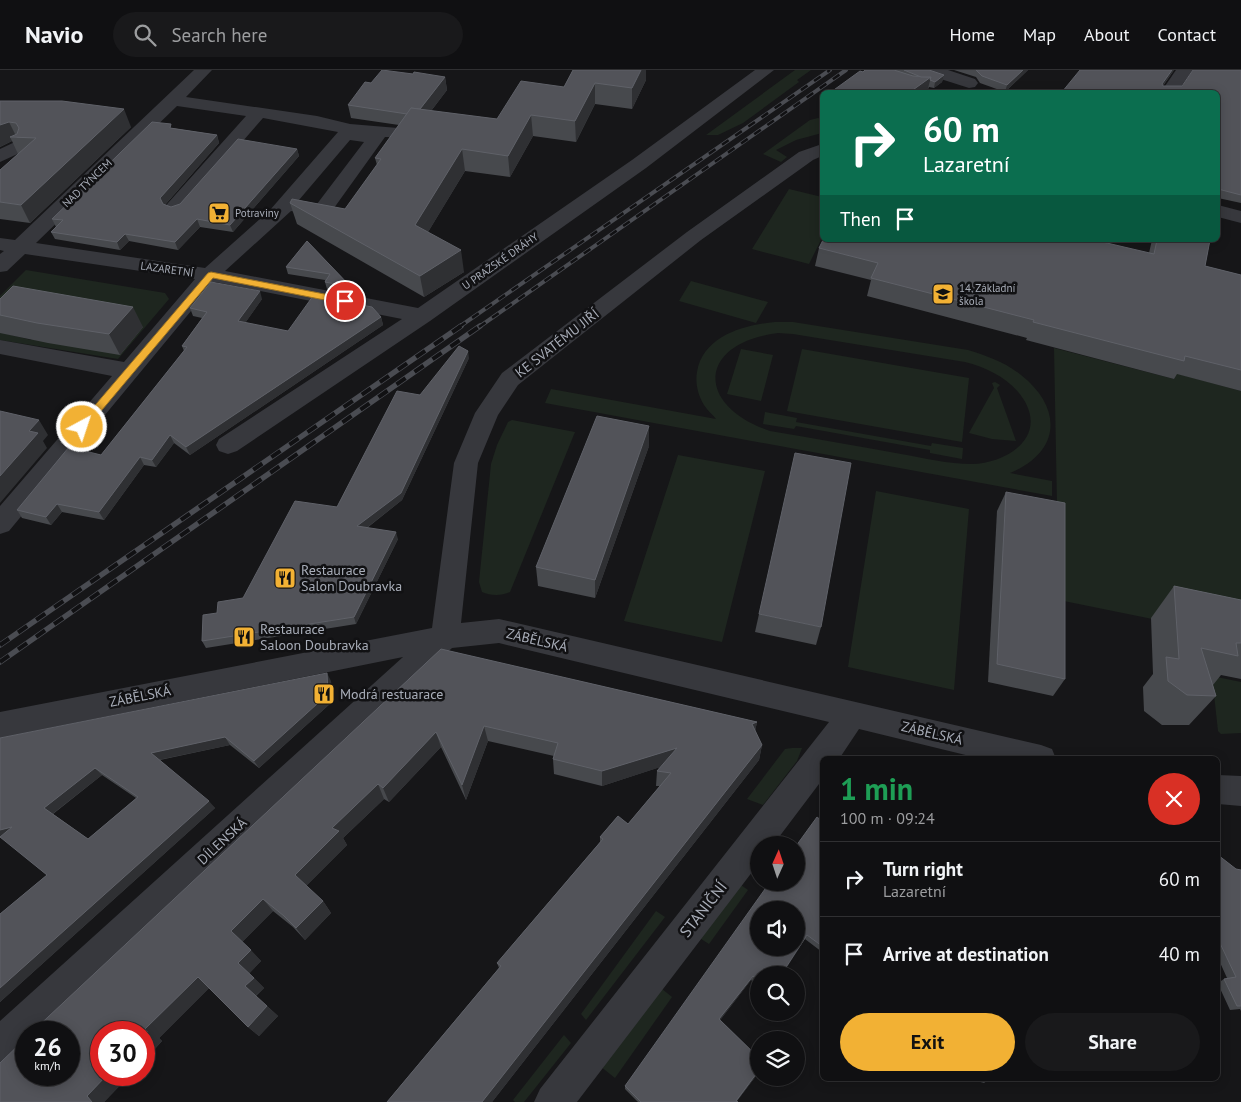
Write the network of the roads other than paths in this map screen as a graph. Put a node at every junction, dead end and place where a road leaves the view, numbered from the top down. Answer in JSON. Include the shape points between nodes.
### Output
{"nodes":[{"id":1,"x":204,"y":70,"type":"edge"},
{"id":2,"x":766,"y":70,"type":"edge"},
{"id":3,"x":931,"y":70,"type":"edge"},
{"id":4,"x":1184,"y":70,"type":"edge"},
{"id":5,"x":968,"y":83,"type":"dead end"},
{"id":6,"x":1169,"y":90,"type":"edge"},
{"id":7,"x":174,"y":100,"type":"junction"},
{"id":8,"x":259,"y":112,"type":"junction"},
{"id":9,"x":348,"y":131,"type":"junction"},
{"id":10,"x":398,"y":133,"type":"edge"},
{"id":11,"x":17,"y":147,"type":"edge"},
{"id":12,"x":820,"y":151,"type":"edge"},
{"id":13,"x":0,"y":156,"type":"edge"},
{"id":14,"x":285,"y":204,"type":"junction"},
{"id":15,"x":175,"y":207,"type":"edge"},
{"id":16,"x":1220,"y":211,"type":"edge"},
{"id":17,"x":1241,"y":216,"type":"edge"},
{"id":18,"x":10,"y":246,"type":"edge"},
{"id":19,"x":0,"y":266,"type":"edge"},
{"id":20,"x":211,"y":275,"type":"junction"},
{"id":21,"x":422,"y":316,"type":"junction"},
{"id":22,"x":0,"y":347,"type":"edge"},
{"id":23,"x":129,"y":371,"type":"junction"},
{"id":24,"x":228,"y":445,"type":"dead end"},
{"id":25,"x":0,"y":524,"type":"edge"},
{"id":26,"x":444,"y":636,"type":"junction"},
{"id":27,"x":852,"y":714,"type":"junction"},
{"id":28,"x":0,"y":724,"type":"edge"},
{"id":29,"x":822,"y":756,"type":"edge"},
{"id":30,"x":1028,"y":756,"type":"edge"},
{"id":31,"x":820,"y":759,"type":"edge"},
{"id":32,"x":0,"y":1046,"type":"edge"},
{"id":33,"x":557,"y":1100,"type":"edge"}],
"edges":[{"from":1,"to":7,"type":"street","name":"NAD TÝNCEM"},
{"from":2,"to":21,"type":"street","name":"U PRAŽSKÉ DRÁHY","via":[[632,169]]},
{"from":3,"to":5,"type":"street"},
{"from":4,"to":6,"type":"street"},
{"from":7,"to":8,"type":"street"},
{"from":7,"to":18,"type":"street","name":"NAD TÝNCEM"},
{"from":8,"to":9,"type":"street","via":[[317,121]]},
{"from":8,"to":15,"type":"street"},
{"from":9,"to":10,"type":"street"},
{"from":9,"to":14,"type":"street"},
{"from":9,"to":14,"type":"street","via":[[376,138],[322,211]]},
{"from":11,"to":13,"type":"street"},
{"from":12,"to":26,"type":"street","name":"KE SVATÉMU JIŘÍ","via":[[806,156],[694,236],[510,379],[486,413],[466,463]]},
{"from":14,"to":20,"type":"street"},
{"from":16,"to":17,"type":"street"},
{"from":18,"to":19,"type":"street","name":"NAD TÝNCEM"},
{"from":18,"to":20,"type":"street","name":"LAZARETNÍ"},
{"from":20,"to":21,"type":"street","name":"LAZARETNÍ"},
{"from":20,"to":23,"type":"street"},
{"from":21,"to":24,"type":"street","name":"U PRAŽSKÉ DRÁHY"},
{"from":22,"to":23,"type":"street"},
{"from":23,"to":25,"type":"street"},
{"from":26,"to":27,"type":"street","name":"ZÁBĚLSKÁ","via":[[499,631]]},
{"from":26,"to":28,"type":"street","name":"ZÁBĚLSKÁ"},
{"from":26,"to":32,"type":"street","name":"DÍLENSKÁ"},
{"from":27,"to":29,"type":"street","name":"STANIČNÍ"},
{"from":27,"to":30,"type":"street","name":"ZÁBĚLSKÁ"},
{"from":31,"to":33,"type":"street","name":"STANIČNÍ"}]}
